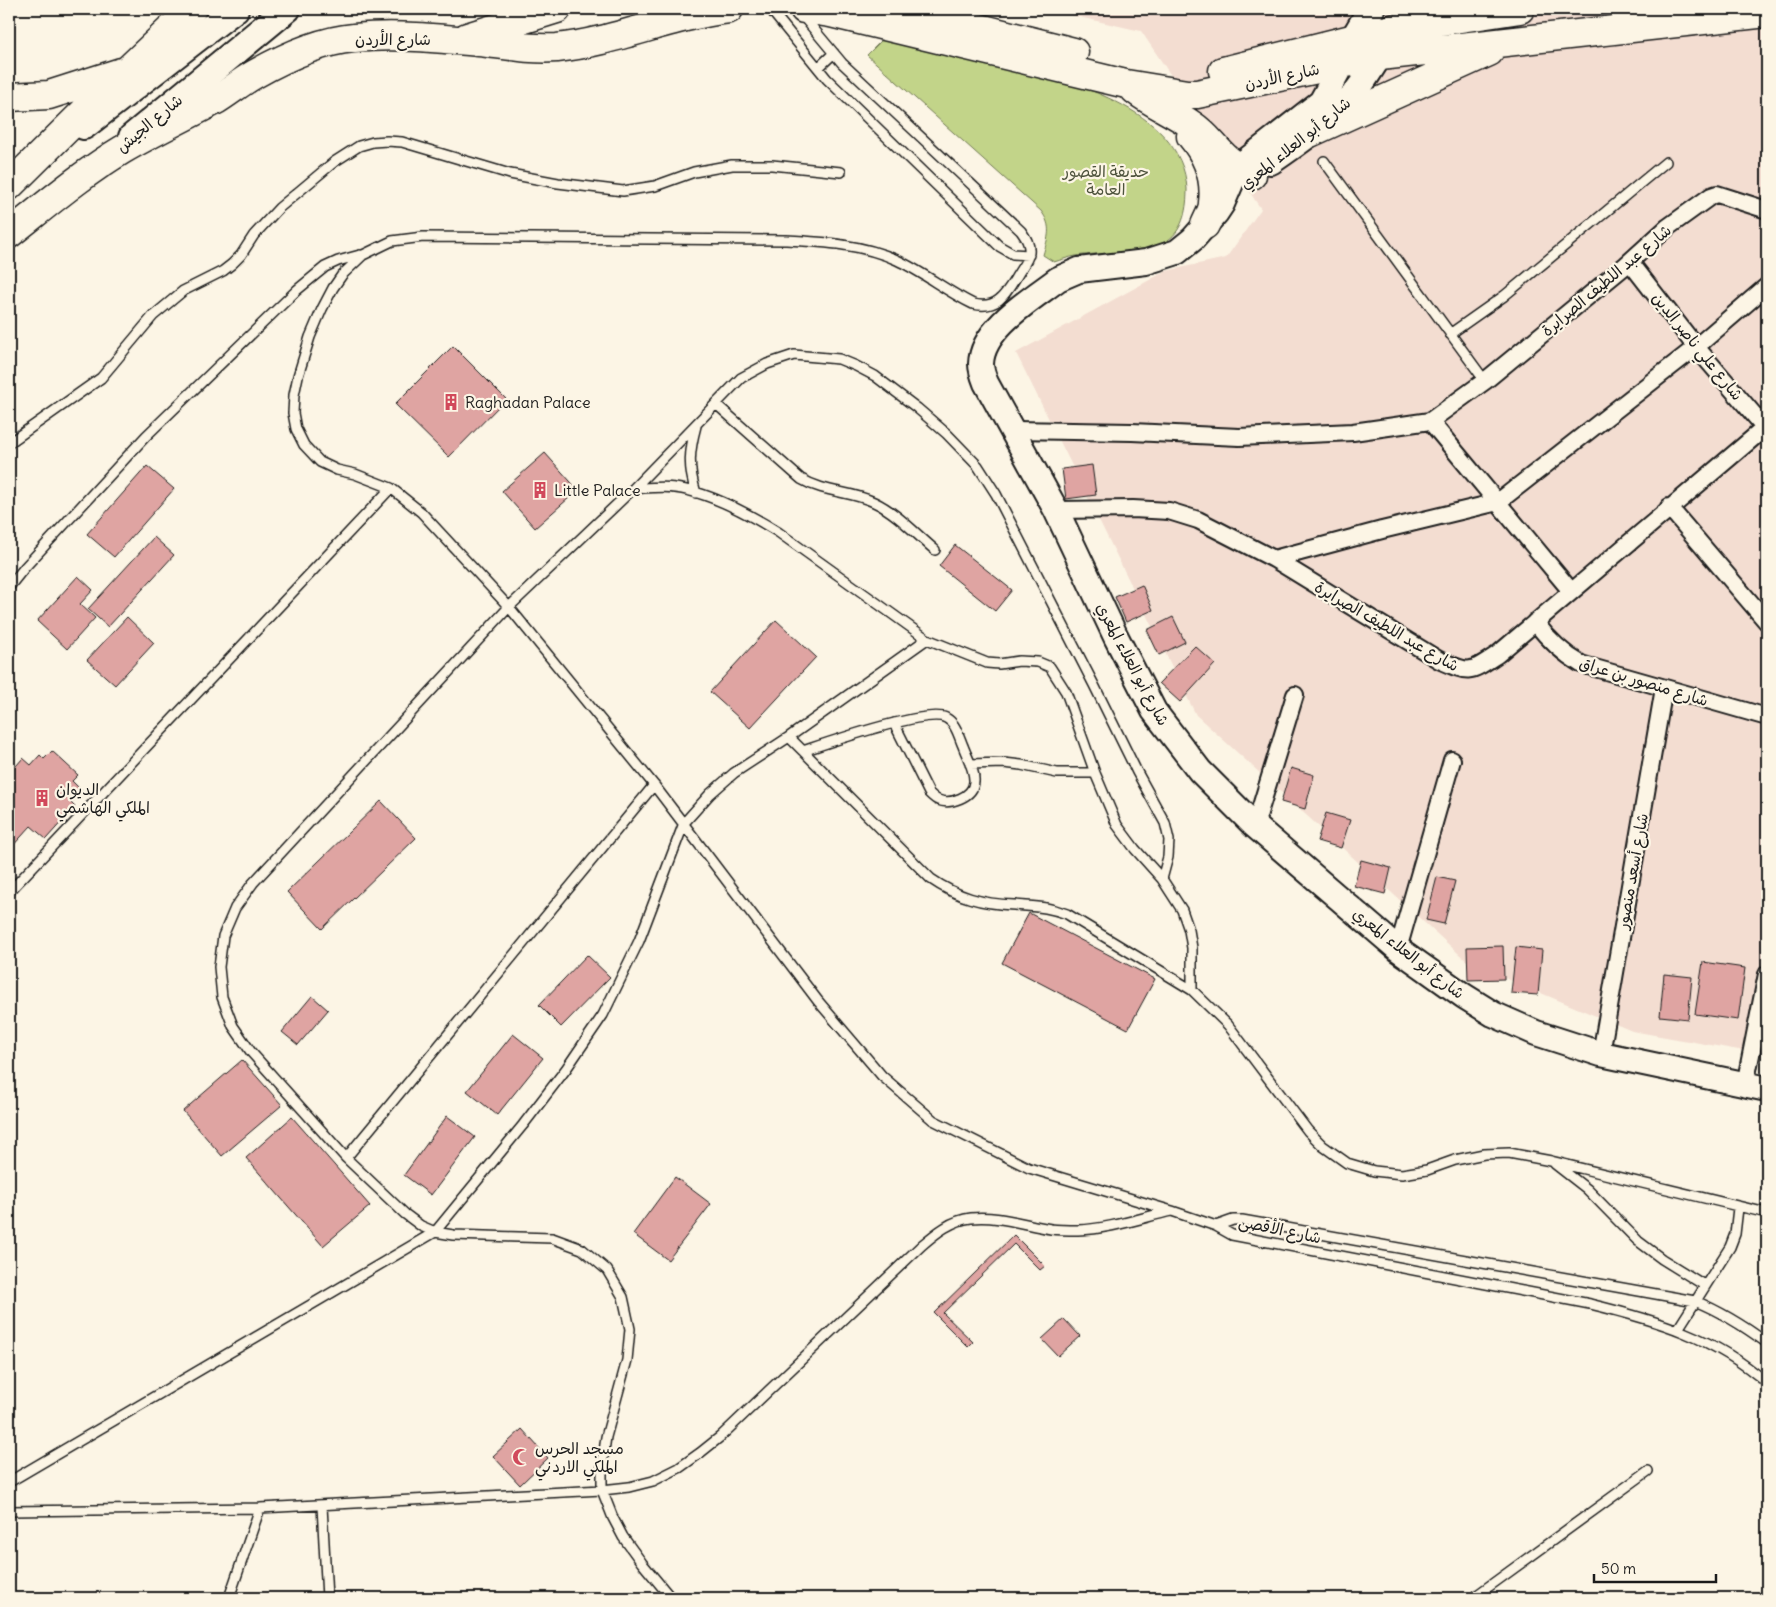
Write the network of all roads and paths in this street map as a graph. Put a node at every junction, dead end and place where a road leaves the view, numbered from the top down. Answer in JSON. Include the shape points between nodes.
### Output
{"nodes":[{"id":1,"x":192,"y":9,"type":"edge"},
{"id":2,"x":235,"y":9,"type":"edge"},
{"id":3,"x":287,"y":9,"type":"edge"},
{"id":4,"x":557,"y":9,"type":"edge"},
{"id":5,"x":729,"y":9,"type":"edge"},
{"id":6,"x":770,"y":9,"type":"edge"},
{"id":7,"x":796,"y":9,"type":"edge"},
{"id":8,"x":804,"y":9,"type":"edge"},
{"id":9,"x":899,"y":9,"type":"edge"},
{"id":10,"x":1371,"y":9,"type":"edge"},
{"id":11,"x":1520,"y":9,"type":"edge"},
{"id":12,"x":1767,"y":13,"type":"edge"},
{"id":13,"x":958,"y":16,"type":"edge"},
{"id":14,"x":1401,"y":18,"type":"edge"},
{"id":15,"x":1354,"y":38,"type":"junction"},
{"id":16,"x":459,"y":40,"type":"junction"},
{"id":17,"x":1513,"y":42,"type":"junction"},
{"id":18,"x":834,"y":54,"type":"junction"},
{"id":19,"x":1380,"y":56,"type":"junction"},
{"id":20,"x":1342,"y":64,"type":"junction"},
{"id":21,"x":818,"y":68,"type":"junction"},
{"id":22,"x":128,"y":70,"type":"junction"},
{"id":23,"x":1126,"y":84,"type":"junction"},
{"id":24,"x":9,"y":97,"type":"edge"},
{"id":25,"x":1175,"y":115,"type":"junction"},
{"id":26,"x":1310,"y":133,"type":"junction"},
{"id":27,"x":1324,"y":161,"type":"dead end"},
{"id":28,"x":1666,"y":162,"type":"dead end"},
{"id":29,"x":1245,"y":171,"type":"junction"},
{"id":30,"x":841,"y":172,"type":"dead end"},
{"id":31,"x":87,"y":174,"type":"junction"},
{"id":32,"x":10,"y":185,"type":"edge"},
{"id":33,"x":1767,"y":210,"type":"edge"},
{"id":34,"x":1205,"y":225,"type":"junction"},
{"id":35,"x":9,"y":234,"type":"edge"},
{"id":36,"x":363,"y":255,"type":"junction"},
{"id":37,"x":1029,"y":255,"type":"junction"},
{"id":38,"x":1630,"y":262,"type":"junction"},
{"id":39,"x":1767,"y":286,"type":"edge"},
{"id":40,"x":1450,"y":334,"type":"junction"},
{"id":41,"x":1696,"y":347,"type":"junction"},
{"id":42,"x":1484,"y":381,"type":"junction"},
{"id":43,"x":716,"y":404,"type":"junction"},
{"id":44,"x":1430,"y":421,"type":"junction"},
{"id":45,"x":697,"y":423,"type":"junction"},
{"id":46,"x":1766,"y":428,"type":"edge"},
{"id":47,"x":1013,"y":430,"type":"junction"},
{"id":48,"x":9,"y":443,"type":"edge"},
{"id":49,"x":391,"y":488,"type":"junction"},
{"id":50,"x":633,"y":490,"type":"junction"},
{"id":51,"x":696,"y":493,"type":"junction"},
{"id":52,"x":1498,"y":502,"type":"junction"},
{"id":53,"x":1669,"y":507,"type":"junction"},
{"id":54,"x":1056,"y":510,"type":"junction"},
{"id":55,"x":935,"y":550,"type":"dead end"},
{"id":56,"x":1274,"y":559,"type":"junction"},
{"id":57,"x":9,"y":587,"type":"edge"},
{"id":58,"x":1572,"y":591,"type":"junction"},
{"id":59,"x":509,"y":608,"type":"junction"},
{"id":60,"x":1536,"y":622,"type":"junction"},
{"id":61,"x":1767,"y":622,"type":"edge"},
{"id":62,"x":928,"y":639,"type":"junction"},
{"id":63,"x":1664,"y":688,"type":"junction"},
{"id":64,"x":1294,"y":695,"type":"dead end"},
{"id":65,"x":1767,"y":716,"type":"edge"},
{"id":66,"x":894,"y":723,"type":"junction"},
{"id":67,"x":789,"y":737,"type":"junction"},
{"id":68,"x":803,"y":750,"type":"junction"},
{"id":69,"x":1452,"y":760,"type":"dead end"},
{"id":70,"x":970,"y":764,"type":"junction"},
{"id":71,"x":1095,"y":773,"type":"junction"},
{"id":72,"x":654,"y":785,"type":"junction"},
{"id":73,"x":684,"y":823,"type":"junction"},
{"id":74,"x":1254,"y":826,"type":"junction"},
{"id":75,"x":1162,"y":879,"type":"junction"},
{"id":76,"x":9,"y":892,"type":"edge"},
{"id":77,"x":1398,"y":949,"type":"junction"},
{"id":78,"x":1767,"y":974,"type":"edge"},
{"id":79,"x":1192,"y":990,"type":"junction"},
{"id":80,"x":1601,"y":1054,"type":"junction"},
{"id":81,"x":1756,"y":1087,"type":"edge"},
{"id":82,"x":346,"y":1158,"type":"junction"},
{"id":83,"x":1551,"y":1161,"type":"junction"},
{"id":84,"x":1738,"y":1208,"type":"junction"},
{"id":85,"x":1172,"y":1211,"type":"junction"},
{"id":86,"x":1767,"y":1213,"type":"edge"},
{"id":87,"x":1216,"y":1226,"type":"junction"},
{"id":88,"x":435,"y":1232,"type":"junction"},
{"id":89,"x":1704,"y":1285,"type":"junction"},
{"id":90,"x":1695,"y":1301,"type":"junction"},
{"id":91,"x":1678,"y":1329,"type":"junction"},
{"id":92,"x":1767,"y":1344,"type":"edge"},
{"id":93,"x":1767,"y":1383,"type":"edge"},
{"id":94,"x":1648,"y":1471,"type":"dead end"},
{"id":95,"x":9,"y":1482,"type":"edge"},
{"id":96,"x":602,"y":1490,"type":"junction"},
{"id":97,"x":322,"y":1506,"type":"junction"},
{"id":98,"x":260,"y":1508,"type":"junction"},
{"id":99,"x":9,"y":1511,"type":"edge"},
{"id":100,"x":229,"y":1598,"type":"edge"},
{"id":101,"x":327,"y":1598,"type":"edge"},
{"id":102,"x":671,"y":1598,"type":"edge"},
{"id":103,"x":1473,"y":1598,"type":"edge"}],
"edges":[{"from":1,"to":22,"type":"highway"},
{"from":2,"to":32,"type":"main road"},
{"from":3,"to":31,"type":"main road","name":"شارع الجيش"},
{"from":4,"to":16,"type":"highway"},
{"from":5,"to":16,"type":"highway","name":"شارع الأردن","via":[[559,48],[540,49]]},
{"from":6,"to":21,"type":"lane"},
{"from":7,"to":18,"type":"lane"},
{"from":8,"to":23,"type":"highway","name":"شارع الأردن","via":[[830,12]]},
{"from":9,"to":13,"type":"highway","name":"شارع الأردن"},
{"from":10,"to":15,"type":"main road","name":"شارع أبو العلاء المعري"},
{"from":11,"to":14,"type":"highway","name":"شارع الأردن"},
{"from":12,"to":17,"type":"highway","name":"شارع الأردن"},
{"from":13,"to":15,"type":"highway","name":"شارع الأردن","via":[[1136,69],[1182,78],[1206,75]]},
{"from":14,"to":15,"type":"highway","name":"شارع الأردن"},
{"from":14,"to":19,"type":"main road","name":"شارع أبو العلاء المعري"},
{"from":15,"to":20,"type":"main road","name":"شارع أبو العلاء المعري"},
{"from":16,"to":31,"type":"highway","name":"شارع الأردن","via":[[391,36],[352,38],[320,45],[254,74],[217,99],[122,150]]},
{"from":17,"to":19,"type":"highway","name":"شارع الأردن"},
{"from":17,"to":26,"type":"highway"},
{"from":18,"to":21,"type":"lane"},
{"from":18,"to":37,"type":"lane","via":[[1013,222],[1026,238]]},
{"from":19,"to":20,"type":"highway","name":"شارع الأردن"},
{"from":19,"to":26,"type":"street","name":"شارع أبو العلاء المعري","via":[[1354,94]]},
{"from":20,"to":23,"type":"highway","name":"شارع الأردن","via":[[1197,94]]},
{"from":20,"to":29,"type":"street","name":"شارع أبو العلاء المعري","via":[[1321,102]]},
{"from":21,"to":37,"type":"lane","via":[[999,246],[1013,254]]},
{"from":22,"to":24,"type":"highway","via":[[49,95]]},
{"from":22,"to":32,"type":"highway"},
{"from":23,"to":25,"type":"highway"},
{"from":25,"to":29,"type":"highway","via":[[1200,131],[1225,157]]},
{"from":25,"to":34,"type":"highway","via":[[1199,146],[1212,175],[1214,204]]},
{"from":26,"to":29,"type":"street","name":"شارع أبو العلاء المعري"},
{"from":27,"to":40,"type":"lane"},
{"from":28,"to":40,"type":"lane","via":[[1504,296]]},
{"from":29,"to":34,"type":"street","name":"شارع أبو العلاء المعري"},
{"from":30,"to":48,"type":"lane","via":[[772,165],[732,165],[694,172],[655,186],[623,191],[510,174],[402,142],[373,142],[359,146],[334,162],[279,208],[232,264],[172,300],[141,329],[101,378]]},
{"from":31,"to":35,"type":"highway","name":"شارع الجيش"},
{"from":33,"to":38,"type":"street","name":"شارع عبد اللطيف الصرايرة","via":[[1717,194],[1711,196],[1668,227]]},
{"from":34,"to":47,"type":"street","name":"شارع أبو العلاء المعري","via":[[1177,252],[1146,262],[1068,274],[1004,321],[983,352],[981,366],[986,383]]},
{"from":36,"to":37,"type":"lane","via":[[392,241],[424,237],[828,242],[897,260],[964,300],[982,306],[1001,299]]},
{"from":36,"to":49,"type":"lane","via":[[342,276],[322,308],[298,376],[293,412],[304,446],[320,462]]},
{"from":36,"to":57,"type":"lane","via":[[325,267],[297,290],[146,436]]},
{"from":38,"to":41,"type":"street","name":"شارع علي ناصر الدين"},
{"from":38,"to":42,"type":"street","name":"شارع عبد اللطيف الصرايرة"},
{"from":39,"to":41,"type":"street"},
{"from":40,"to":42,"type":"lane"},
{"from":41,"to":46,"type":"street","name":"شارع علي ناصر الدين"},
{"from":41,"to":52,"type":"street"},
{"from":42,"to":44,"type":"street","name":"شارع عبد اللطيف الصرايرة"},
{"from":43,"to":45,"type":"lane"},
{"from":43,"to":55,"type":"lane","via":[[801,478],[814,486],[874,502]]},
{"from":43,"to":75,"type":"lane","via":[[741,378],[768,364],[794,355],[839,359],[874,376],[917,408],[978,466],[996,494],[1165,823],[1169,840]]},
{"from":44,"to":47,"type":"street","name":"شارع عبد اللطيف الصرايرة","via":[[1353,432],[1239,437]]},
{"from":44,"to":52,"type":"street"},
{"from":45,"to":50,"type":"lane"},
{"from":45,"to":51,"type":"lane","via":[[689,458],[690,476]]},
{"from":46,"to":53,"type":"street","name":"شارع عبد اللطيف الصرايرة"},
{"from":47,"to":54,"type":"street","name":"شارع أبو العلاء المعري"},
{"from":49,"to":59,"type":"lane","via":[[422,512]]},
{"from":49,"to":76,"type":"lane"},
{"from":50,"to":51,"type":"lane","via":[[674,488]]},
{"from":50,"to":59,"type":"lane"},
{"from":51,"to":62,"type":"lane","via":[[740,511],[778,532]]},
{"from":52,"to":56,"type":"street"},
{"from":52,"to":58,"type":"street"},
{"from":53,"to":58,"type":"street","name":"شارع عبد اللطيف الصرايرة"},
{"from":53,"to":61,"type":"street"},
{"from":54,"to":56,"type":"street","name":"شارع عبد اللطيف الصرايرة","via":[[1169,512],[1198,520]]},
{"from":54,"to":74,"type":"street","name":"شارع أبو العلاء المعري","via":[[1154,711],[1200,771]]},
{"from":56,"to":60,"type":"street","name":"شارع عبد اللطيف الصرايرة","via":[[1439,660],[1464,671],[1474,669],[1498,654]]},
{"from":58,"to":60,"type":"street","name":"شارع عبد اللطيف الصرايرة"},
{"from":59,"to":72,"type":"lane"},
{"from":59,"to":82,"type":"lane","via":[[253,883],[235,908],[223,936],[219,967],[222,997],[233,1026],[251,1052]]},
{"from":60,"to":63,"type":"street","name":"شارع منصور بن عراق","via":[[1565,655],[1581,664]]},
{"from":62,"to":67,"type":"lane"},
{"from":62,"to":71,"type":"lane","via":[[986,663],[1019,660],[1050,667],[1066,692]]},
{"from":63,"to":65,"type":"street","name":"شارع منصور بن عراق"},
{"from":63,"to":80,"type":"street","name":"شارع أسعد منصور"},
{"from":64,"to":74,"type":"street"},
{"from":66,"to":68,"type":"lane"},
{"from":66,"to":70,"type":"lane","via":[[938,715],[947,718],[954,724]]},
{"from":66,"to":70,"type":"lane","via":[[929,793],[938,800],[949,802],[968,794],[974,786]]},
{"from":67,"to":68,"type":"lane"},
{"from":67,"to":73,"type":"lane","via":[[734,773]]},
{"from":68,"to":79,"type":"lane","via":[[931,879],[944,888],[962,897],[1043,906],[1060,911]]},
{"from":69,"to":77,"type":"street"},
{"from":70,"to":71,"type":"lane","via":[[1021,764],[1057,773]]},
{"from":71,"to":75,"type":"lane","via":[[1117,825]]},
{"from":72,"to":73,"type":"lane"},
{"from":72,"to":82,"type":"lane"},
{"from":73,"to":85,"type":"lane","via":[[818,1000],[882,1076],[934,1120],[1029,1168]]},
{"from":73,"to":88,"type":"lane","via":[[639,941],[603,1015],[523,1126]]},
{"from":74,"to":77,"type":"street","name":"شارع أبو العلاء المعري"},
{"from":75,"to":79,"type":"lane","via":[[1179,904],[1189,930]]},
{"from":77,"to":80,"type":"street","name":"شارع أبو العلاء المعري","via":[[1493,1014]]},
{"from":78,"to":81,"type":"street"},
{"from":79,"to":83,"type":"lane","via":[[1228,1025],[1308,1131],[1347,1163],[1402,1174],[1484,1154],[1510,1153]]},
{"from":80,"to":81,"type":"street","name":"شارع أبو العلاء المعري"},
{"from":82,"to":88,"type":"lane","via":[[405,1214]]},
{"from":83,"to":84,"type":"lane"},
{"from":83,"to":89,"type":"lane","via":[[1587,1188],[1638,1241]]},
{"from":84,"to":86,"type":"lane"},
{"from":84,"to":89,"type":"lane","via":[[1730,1247]]},
{"from":85,"to":87,"type":"lane"},
{"from":85,"to":96,"type":"lane","via":[[1080,1230],[1052,1229],[987,1217],[969,1218],[951,1225],[922,1245],[700,1453],[653,1481]]},
{"from":87,"to":90,"type":"lane","name":"شارع الأقصى","via":[[1242,1220]]},
{"from":87,"to":91,"type":"lane","name":"شارع الأقصى","via":[[1240,1237],[1590,1304]]},
{"from":88,"to":95,"type":"lane"},
{"from":88,"to":96,"type":"lane","via":[[552,1238],[582,1249],[606,1270],[623,1297],[630,1329],[627,1360],[606,1437]]},
{"from":89,"to":90,"type":"lane"},
{"from":90,"to":91,"type":"lane"},
{"from":90,"to":92,"type":"lane","name":"شارع الأقصى","via":[[1716,1309]]},
{"from":91,"to":93,"type":"lane","name":"شارع الأقصى","via":[[1713,1345]]},
{"from":94,"to":103,"type":"lane"},
{"from":96,"to":97,"type":"lane"},
{"from":96,"to":102,"type":"lane","via":[[623,1537]]},
{"from":97,"to":98,"type":"lane"},
{"from":97,"to":101,"type":"lane"},
{"from":98,"to":99,"type":"lane"},
{"from":98,"to":100,"type":"lane"}]}
